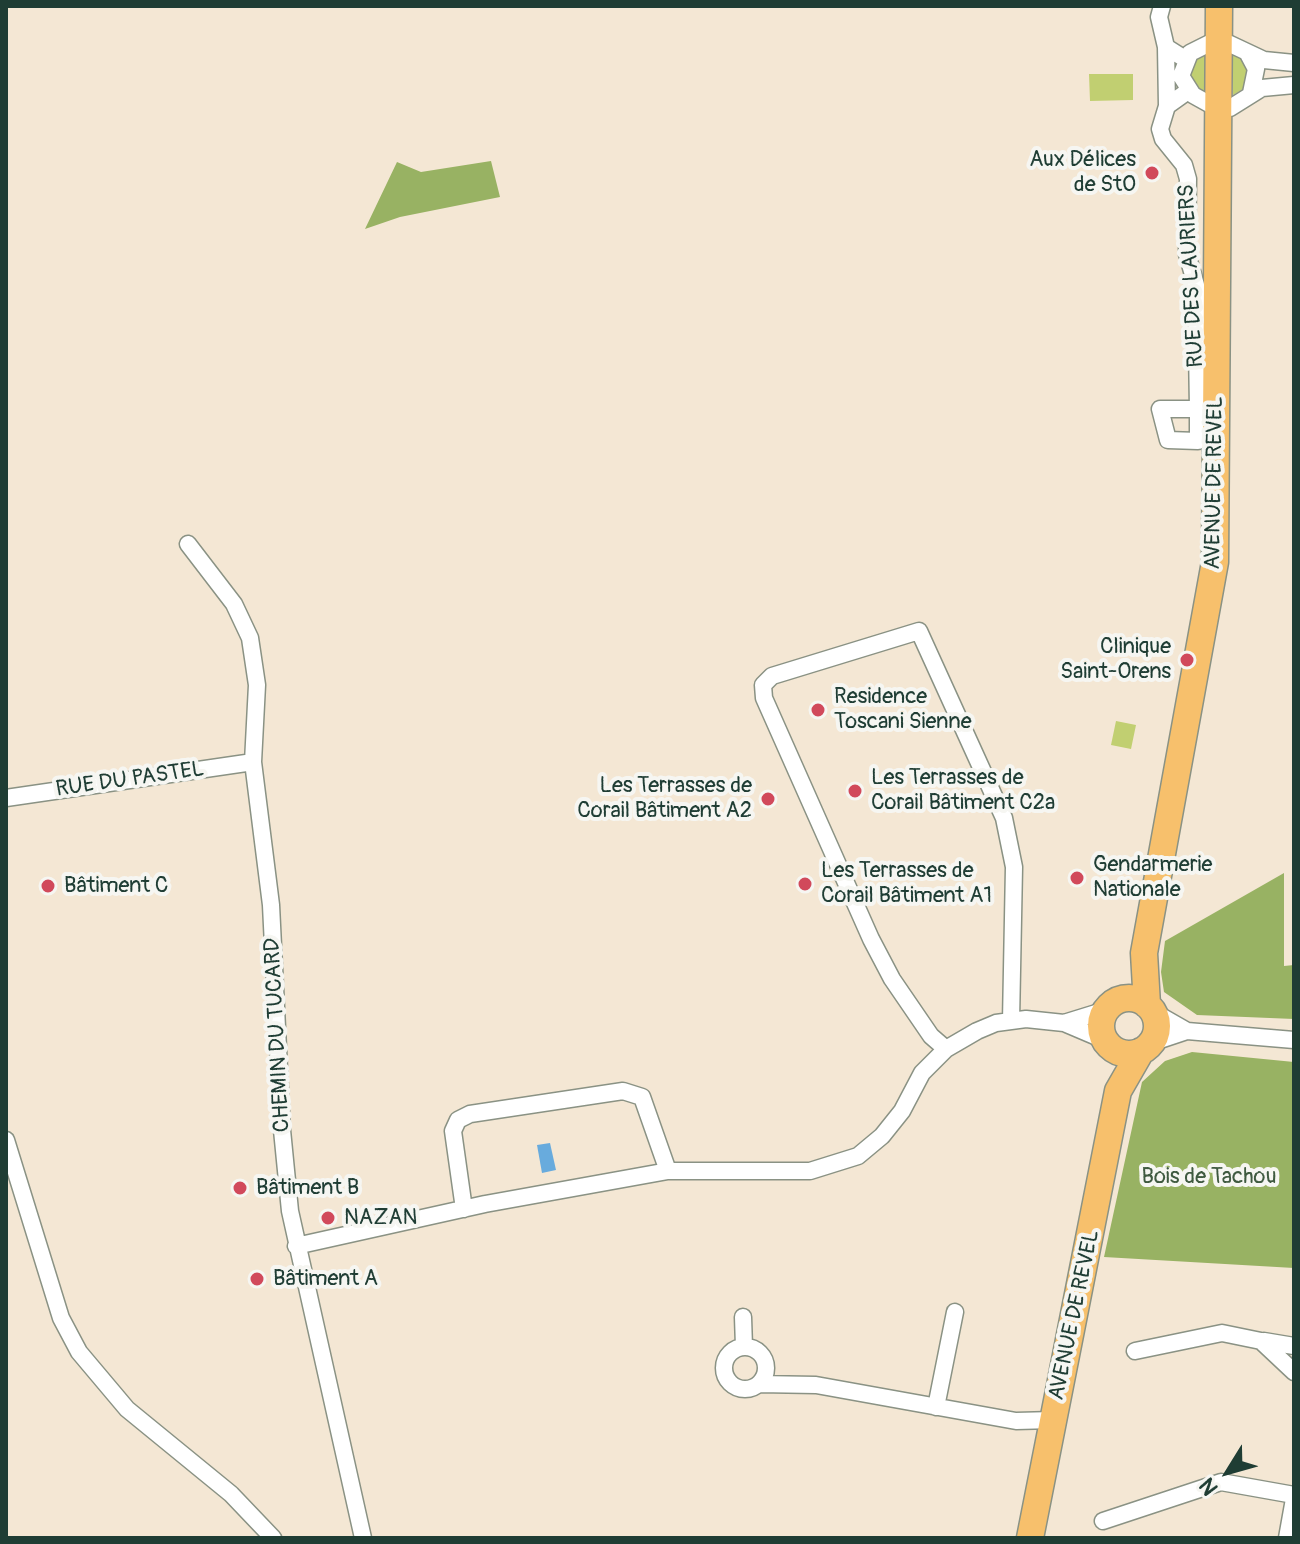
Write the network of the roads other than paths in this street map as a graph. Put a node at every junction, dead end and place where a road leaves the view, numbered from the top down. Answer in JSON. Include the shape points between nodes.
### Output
{"nodes":[{"id":1,"x":1162,"y":6,"type":"edge"},
{"id":2,"x":1219,"y":6,"type":"edge"},
{"id":3,"x":1219,"y":41,"type":"junction"},
{"id":4,"x":1166,"y":47,"type":"junction"},
{"id":5,"x":1247,"y":52,"type":"junction"},
{"id":6,"x":1185,"y":59,"type":"junction"},
{"id":7,"x":1294,"y":63,"type":"edge"},
{"id":8,"x":1294,"y":85,"type":"edge"},
{"id":9,"x":1188,"y":91,"type":"junction"},
{"id":10,"x":1251,"y":93,"type":"junction"},
{"id":11,"x":1167,"y":106,"type":"junction"},
{"id":12,"x":1220,"y":110,"type":"junction"},
{"id":13,"x":1198,"y":409,"type":"dead end"},
{"id":14,"x":188,"y":544,"type":"dead end"},
{"id":15,"x":253,"y":762,"type":"junction"},
{"id":16,"x":6,"y":798,"type":"edge"},
{"id":17,"x":1144,"y":953,"type":"junction"},
{"id":18,"x":1111,"y":1006,"type":"junction"},
{"id":19,"x":1150,"y":1008,"type":"junction"},
{"id":20,"x":1011,"y":1021,"type":"junction"},
{"id":21,"x":1064,"y":1023,"type":"junction"},
{"id":22,"x":1187,"y":1031,"type":"junction"},
{"id":23,"x":1294,"y":1040,"type":"edge"},
{"id":24,"x":1107,"y":1043,"type":"junction"},
{"id":25,"x":1146,"y":1047,"type":"junction"},
{"id":26,"x":946,"y":1049,"type":"junction"},
{"id":27,"x":1118,"y":1091,"type":"junction"},
{"id":28,"x":6,"y":1140,"type":"edge"},
{"id":29,"x":668,"y":1171,"type":"junction"},
{"id":30,"x":464,"y":1209,"type":"junction"},
{"id":31,"x":296,"y":1246,"type":"junction"},
{"id":32,"x":955,"y":1312,"type":"dead end"},
{"id":33,"x":743,"y":1317,"type":"dead end"},
{"id":34,"x":1261,"y":1341,"type":"junction"},
{"id":35,"x":1294,"y":1346,"type":"edge"},
{"id":36,"x":744,"y":1347,"type":"junction"},
{"id":37,"x":1135,"y":1351,"type":"dead end"},
{"id":38,"x":1294,"y":1372,"type":"edge"},
{"id":39,"x":759,"y":1384,"type":"junction"},
{"id":40,"x":936,"y":1407,"type":"junction"},
{"id":41,"x":1052,"y":1430,"type":"junction"},
{"id":42,"x":1294,"y":1497,"type":"edge"},
{"id":43,"x":1103,"y":1521,"type":"dead end"},
{"id":44,"x":273,"y":1538,"type":"edge"},
{"id":45,"x":363,"y":1538,"type":"edge"},
{"id":46,"x":1030,"y":1538,"type":"edge"},
{"id":47,"x":1287,"y":1538,"type":"edge"}],
"edges":[{"from":1,"to":4,"type":"street","name":"RUE DES LAURIERS","via":[[1159,17]]},
{"from":2,"to":3,"type":"main road","name":"AVENUE DE REVEL"},
{"from":3,"to":5,"type":"street"},
{"from":3,"to":6,"type":"street"},
{"from":3,"to":12,"type":"main road","name":"AVENUE DE REVEL"},
{"from":4,"to":6,"type":"street"},
{"from":4,"to":11,"type":"street","name":"RUE DES LAURIERS"},
{"from":5,"to":7,"type":"street"},
{"from":5,"to":10,"type":"street","via":[[1256,69]]},
{"from":6,"to":9,"type":"street","via":[[1181,76]]},
{"from":8,"to":10,"type":"street"},
{"from":9,"to":11,"type":"street"},
{"from":9,"to":12,"type":"street"},
{"from":10,"to":12,"type":"street"},
{"from":11,"to":13,"type":"street","name":"RUE DES LAURIERS","via":[[1160,129],[1188,179],[1187,254],[1196,285]]},
{"from":12,"to":17,"type":"main road","name":"AVENUE DE REVEL","via":[[1215,562]]},
{"from":14,"to":15,"type":"street","name":"CHEMIN DU TUCARD","via":[[234,604],[250,638],[257,685]]},
{"from":15,"to":16,"type":"street","name":"RUE DU PASTEL"},
{"from":15,"to":31,"type":"street","name":"CHEMIN DU TUCARD","via":[[271,905],[282,1130]]},
{"from":17,"to":18,"type":"main road","name":"AVENUE DE REVEL"},
{"from":17,"to":19,"type":"main road","name":"AVENUE DE REVEL"},
{"from":18,"to":19,"type":"main road","via":[[1128,998]]},
{"from":18,"to":21,"type":"street"},
{"from":18,"to":24,"type":"main road","via":[[1101,1024]]},
{"from":19,"to":22,"type":"street"},
{"from":19,"to":25,"type":"main road","via":[[1156,1030]]},
{"from":20,"to":21,"type":"street"},
{"from":20,"to":26,"type":"street","via":[[977,1031]]},
{"from":20,"to":26,"type":"street","via":[[1014,867],[1004,818],[919,631],[772,676],[762,691],[871,939],[892,979]]},
{"from":21,"to":24,"type":"street"},
{"from":22,"to":23,"type":"street"},
{"from":22,"to":25,"type":"street"},
{"from":24,"to":25,"type":"main road","via":[[1125,1054]]},
{"from":24,"to":27,"type":"main road","name":"AVENUE DE REVEL"},
{"from":25,"to":27,"type":"main road","name":"AVENUE DE REVEL"},
{"from":26,"to":29,"type":"street","via":[[922,1073],[896,1120],[858,1156],[810,1171]]},
{"from":27,"to":41,"type":"main road","name":"AVENUE DE REVEL"},
{"from":28,"to":44,"type":"street","via":[[61,1318],[79,1352],[127,1409],[231,1494]]},
{"from":29,"to":30,"type":"street"},
{"from":29,"to":30,"type":"street","via":[[651,1113],[642,1097],[623,1091],[470,1114],[458,1120],[453,1131]]},
{"from":30,"to":31,"type":"street"},
{"from":31,"to":45,"type":"street","name":"CHEMIN DU TUCARD"},
{"from":32,"to":40,"type":"street"},
{"from":33,"to":36,"type":"street"},
{"from":34,"to":35,"type":"street"},
{"from":34,"to":37,"type":"street","via":[[1222,1333]]},
{"from":34,"to":38,"type":"street"},
{"from":36,"to":39,"type":"street","via":[[765,1360],[766,1373]]},
{"from":36,"to":39,"type":"street","via":[[726,1359],[724,1373],[739,1388]]},
{"from":39,"to":40,"type":"street","via":[[816,1385]]},
{"from":40,"to":41,"type":"street"},
{"from":41,"to":46,"type":"main road","name":"AVENUE DE REVEL"},
{"from":42,"to":43,"type":"street","via":[[1221,1482]]},
{"from":42,"to":47,"type":"street"}]}
